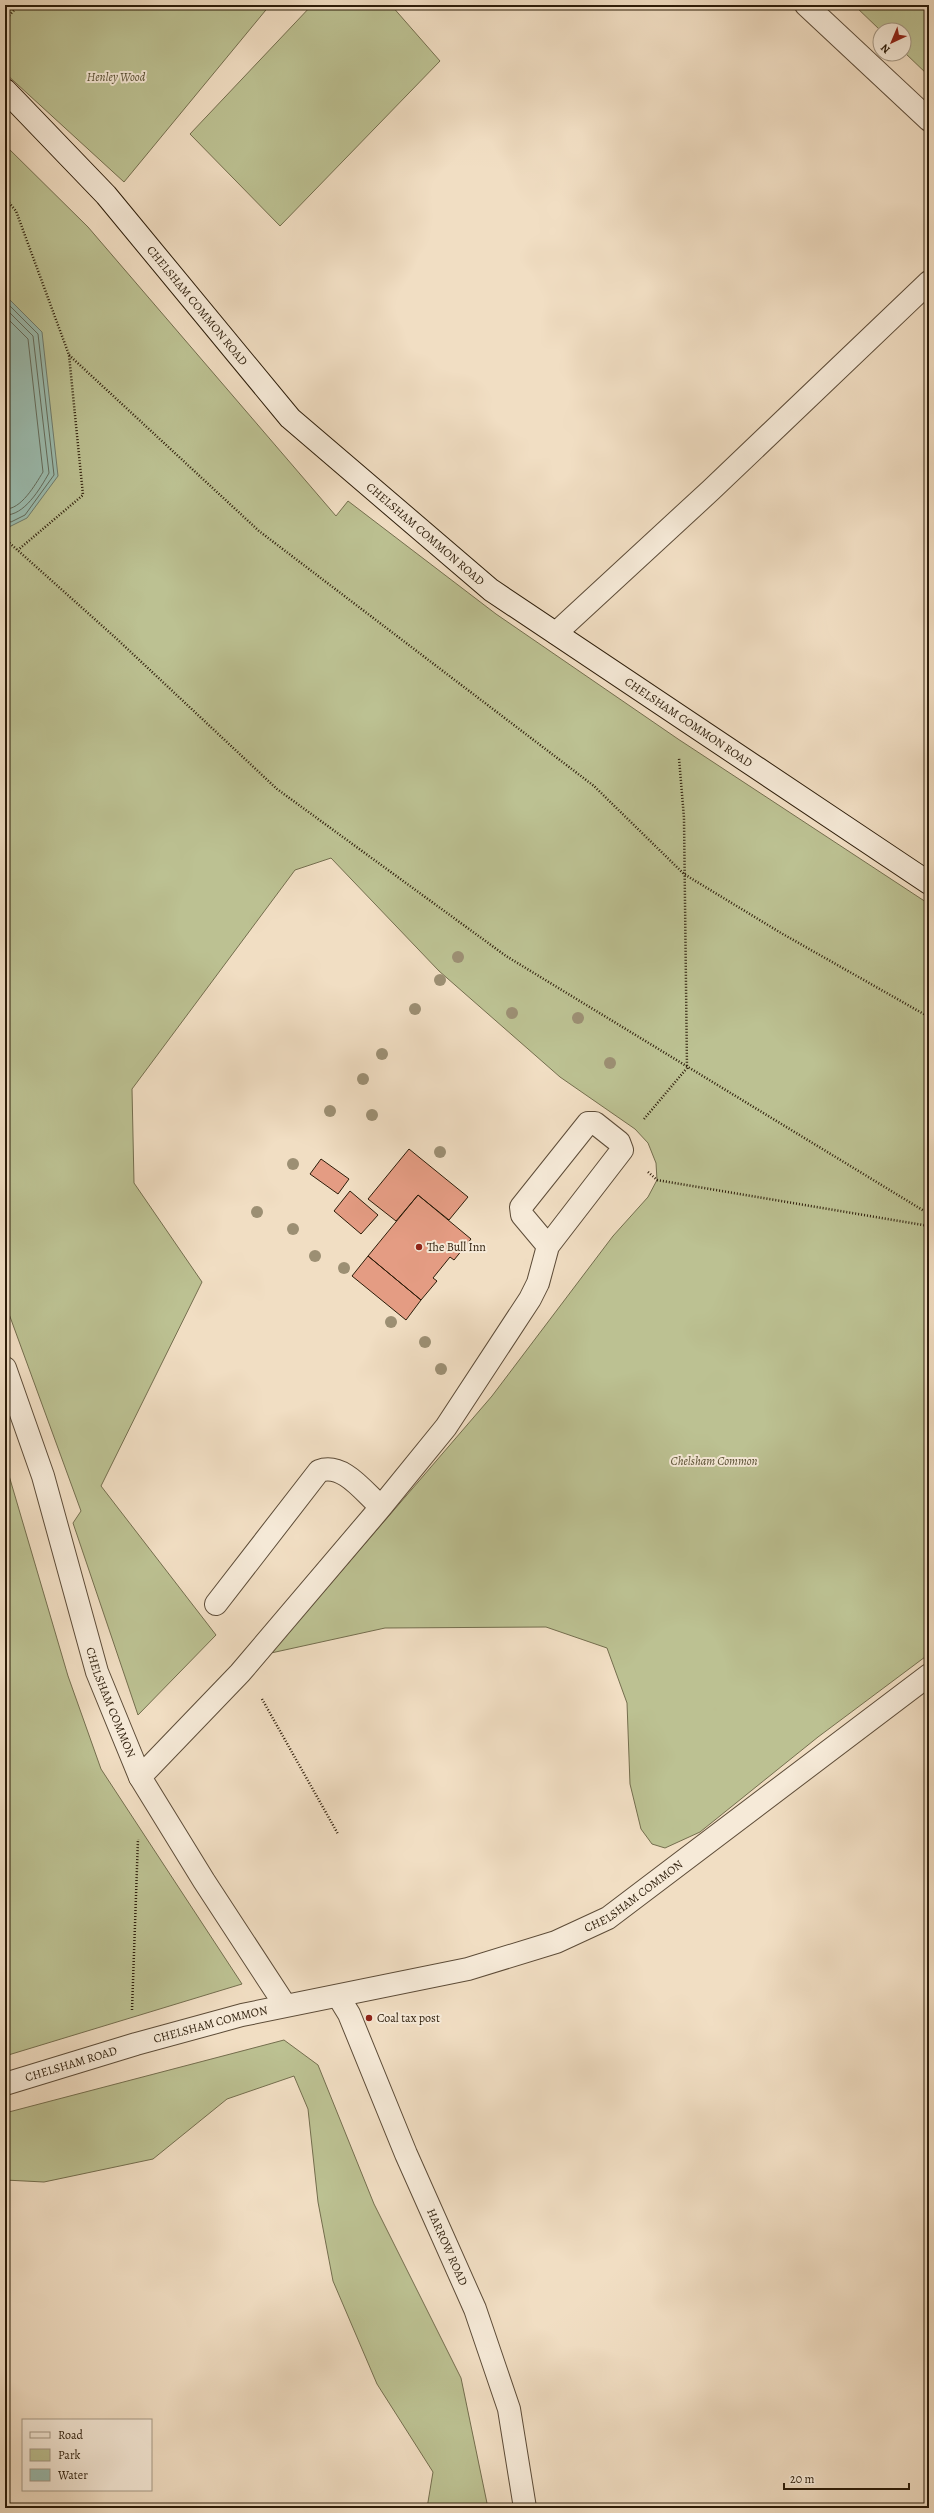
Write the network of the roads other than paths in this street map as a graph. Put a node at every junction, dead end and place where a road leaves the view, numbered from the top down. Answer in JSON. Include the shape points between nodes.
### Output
{"nodes":[{"id":1,"x":806,"y":5,"type":"edge"},
{"id":2,"x":5,"y":90,"type":"edge"},
{"id":3,"x":929,"y":120,"type":"edge"},
{"id":4,"x":929,"y":282,"type":"edge"},
{"id":5,"x":556,"y":633,"type":"junction"},
{"id":6,"x":929,"y":883,"type":"edge"},
{"id":7,"x":548,"y":1246,"type":"junction"},
{"id":8,"x":5,"y":1368,"type":"edge"},
{"id":9,"x":381,"y":1507,"type":"junction"},
{"id":10,"x":216,"y":1604,"type":"dead end"},
{"id":11,"x":929,"y":1675,"type":"edge"},
{"id":12,"x":140,"y":1777,"type":"junction"},
{"id":13,"x":338,"y":1996,"type":"junction"},
{"id":14,"x":285,"y":2005,"type":"junction"},
{"id":15,"x":136,"y":2044,"type":"joint"},
{"id":16,"x":5,"y":2084,"type":"edge"},
{"id":17,"x":525,"y":2508,"type":"edge"}],
"edges":[{"from":1,"to":3,"type":"street"},
{"from":2,"to":5,"type":"street","name":"CHELSHAM COMMON ROAD","via":[[106,195],[290,418],[491,590]]},
{"from":4,"to":5,"type":"street","via":[[711,490]]},
{"from":5,"to":6,"type":"street","name":"CHELSHAM COMMON ROAD"},
{"from":7,"to":7,"type":"street","via":[[622,1150],[619,1142],[595,1123],[588,1123],[522,1207],[522,1215]]},
{"from":7,"to":9,"type":"street","via":[[538,1283],[530,1299],[446,1427]]},
{"from":8,"to":12,"type":"street","name":"CHELSHAM COMMON","via":[[43,1476],[97,1672]]},
{"from":9,"to":10,"type":"street","via":[[340,1470],[329,1467],[320,1471]]},
{"from":9,"to":12,"type":"street","via":[[240,1673]]},
{"from":11,"to":13,"type":"street","name":"CHELSHAM COMMON","via":[[608,1918],[556,1942],[468,1968]]},
{"from":12,"to":14,"type":"street","name":"CHELSHAM COMMON"},
{"from":13,"to":14,"type":"street","name":"CHELSHAM COMMON"},
{"from":13,"to":17,"type":"street","name":"HARROW ROAD","via":[[349,2014],[406,2154],[475,2309],[509,2410]]},
{"from":14,"to":15,"type":"street","name":"CHELSHAM COMMON"},
{"from":15,"to":16,"type":"street","name":"CHELSHAM ROAD"}]}
